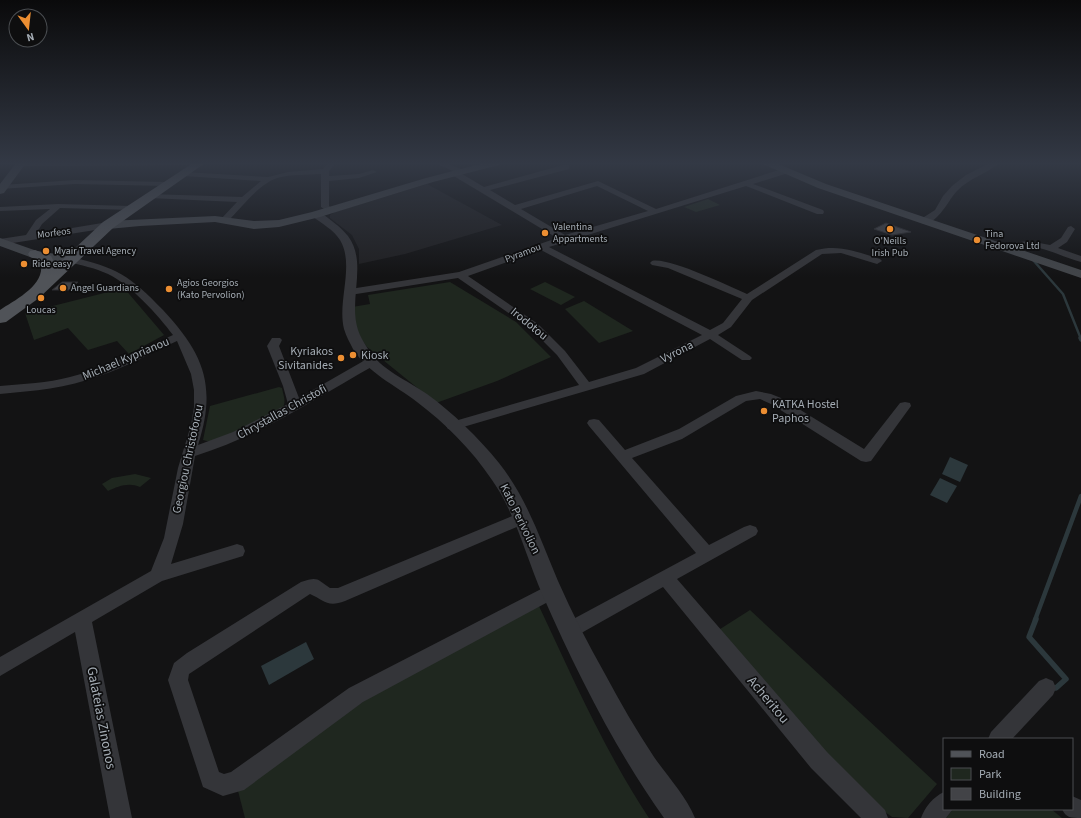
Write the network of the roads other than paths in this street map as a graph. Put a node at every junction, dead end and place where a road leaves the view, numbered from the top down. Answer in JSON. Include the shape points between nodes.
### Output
{"nodes":[{"id":1,"x":142,"y":201,"type":"edge"},
{"id":2,"x":244,"y":201,"type":"edge"},
{"id":3,"x":325,"y":201,"type":"edge"},
{"id":4,"x":360,"y":201,"type":"edge"},
{"id":5,"x":502,"y":201,"type":"edge"},
{"id":6,"x":537,"y":201,"type":"edge"},
{"id":7,"x":634,"y":201,"type":"edge"},
{"id":8,"x":688,"y":201,"type":"edge"},
{"id":9,"x":792,"y":201,"type":"edge"},
{"id":10,"x":870,"y":201,"type":"edge"},
{"id":11,"x":876,"y":201,"type":"edge"},
{"id":12,"x":944,"y":201,"type":"edge"},
{"id":13,"x":58,"y":206,"type":"junction"},
{"id":14,"x":0,"y":208,"type":"edge"},
{"id":15,"x":132,"y":208,"type":"junction"},
{"id":16,"x":514,"y":208,"type":"junction"},
{"id":17,"x":654,"y":211,"type":"junction"},
{"id":18,"x":322,"y":212,"type":"junction"},
{"id":19,"x":820,"y":212,"type":"dead end"},
{"id":20,"x":225,"y":219,"type":"junction"},
{"id":21,"x":927,"y":219,"type":"junction"},
{"id":22,"x":111,"y":224,"type":"junction"},
{"id":23,"x":1071,"y":229,"type":"dead end"},
{"id":24,"x":30,"y":236,"type":"junction"},
{"id":25,"x":564,"y":238,"type":"junction"},
{"id":26,"x":0,"y":242,"type":"edge"},
{"id":27,"x":1014,"y":245,"type":"junction"},
{"id":28,"x":541,"y":246,"type":"junction"},
{"id":29,"x":1050,"y":249,"type":"junction"},
{"id":30,"x":35,"y":254,"type":"junction"},
{"id":31,"x":70,"y":260,"type":"junction"},
{"id":32,"x":1081,"y":260,"type":"edge"},
{"id":33,"x":877,"y":261,"type":"dead end"},
{"id":34,"x":655,"y":263,"type":"dead end"},
{"id":35,"x":1081,"y":267,"type":"edge"},
{"id":36,"x":1081,"y":274,"type":"edge"},
{"id":37,"x":460,"y":275,"type":"junction"},
{"id":38,"x":42,"y":287,"type":"junction"},
{"id":39,"x":350,"y":292,"type":"junction"},
{"id":40,"x":748,"y":298,"type":"junction"},
{"id":41,"x":0,"y":318,"type":"edge"},
{"id":42,"x":711,"y":335,"type":"junction"},
{"id":43,"x":180,"y":336,"type":"junction"},
{"id":44,"x":276,"y":340,"type":"dead end"},
{"id":45,"x":746,"y":358,"type":"dead end"},
{"id":46,"x":371,"y":362,"type":"junction"},
{"id":47,"x":586,"y":386,"type":"junction"},
{"id":48,"x":0,"y":390,"type":"edge"},
{"id":49,"x":905,"y":406,"type":"dead end"},
{"id":50,"x":295,"y":407,"type":"junction"},
{"id":51,"x":594,"y":423,"type":"dead end"},
{"id":52,"x":453,"y":426,"type":"junction"},
{"id":53,"x":190,"y":453,"type":"junction"},
{"id":54,"x":624,"y":456,"type":"junction"},
{"id":55,"x":522,"y":518,"type":"junction"},
{"id":56,"x":750,"y":530,"type":"dead end"},
{"id":57,"x":237,"y":551,"type":"dead end"},
{"id":58,"x":708,"y":554,"type":"junction"},
{"id":59,"x":157,"y":576,"type":"junction"},
{"id":60,"x":665,"y":578,"type":"junction"},
{"id":61,"x":552,"y":591,"type":"junction"},
{"id":62,"x":82,"y":618,"type":"junction"},
{"id":63,"x":570,"y":630,"type":"junction"},
{"id":64,"x":0,"y":667,"type":"edge"},
{"id":65,"x":1046,"y":688,"type":"dead end"},
{"id":66,"x":999,"y":738,"type":"edge"},
{"id":67,"x":943,"y":804,"type":"edge"},
{"id":68,"x":121,"y":818,"type":"edge"},
{"id":69,"x":681,"y":818,"type":"edge"},
{"id":70,"x":877,"y":818,"type":"edge"},
{"id":71,"x":932,"y":818,"type":"edge"}],
"edges":[{"from":1,"to":15,"type":"main road"},
{"from":2,"to":20,"type":"street"},
{"from":3,"to":18,"type":"street"},
{"from":4,"to":18,"type":"main road"},
{"from":5,"to":16,"type":"street"},
{"from":6,"to":16,"type":"street"},
{"from":7,"to":17,"type":"street"},
{"from":8,"to":17,"type":"street","name":"Pyramou"},
{"from":9,"to":19,"type":"street"},
{"from":10,"to":21,"type":"main road"},
{"from":11,"to":21,"type":"main road"},
{"from":12,"to":21,"type":"street","via":[[938,212]]},
{"from":13,"to":14,"type":"street"},
{"from":13,"to":15,"type":"street"},
{"from":13,"to":24,"type":"street","via":[[39,222]]},
{"from":15,"to":22,"type":"main road"},
{"from":16,"to":25,"type":"street"},
{"from":17,"to":25,"type":"street","name":"Pyramou"},
{"from":18,"to":20,"type":"main road","via":[[274,224],[259,225]]},
{"from":18,"to":39,"type":"street","name":"Kato Perivolion","via":[[347,241],[350,253]]},
{"from":20,"to":22,"type":"main road"},
{"from":21,"to":27,"type":"main road"},
{"from":21,"to":36,"type":"main road"},
{"from":22,"to":24,"type":"street","name":"Morfeos"},
{"from":22,"to":31,"type":"main road"},
{"from":23,"to":29,"type":"street","via":[[1064,240]]},
{"from":24,"to":26,"type":"street","name":"Morfeos"},
{"from":25,"to":28,"type":"street","name":"Pyramou"},
{"from":26,"to":30,"type":"main road"},
{"from":27,"to":29,"type":"street","via":[[1028,243]]},
{"from":27,"to":35,"type":"main road"},
{"from":28,"to":37,"type":"street","name":"Pyramou"},
{"from":28,"to":42,"type":"street"},
{"from":29,"to":32,"type":"street"},
{"from":30,"to":31,"type":"main road"},
{"from":30,"to":38,"type":"main road","via":[[46,259],[49,267]]},
{"from":31,"to":38,"type":"main road"},
{"from":31,"to":43,"type":"street","name":"Georgiou Christoforou","via":[[104,268],[124,279]]},
{"from":33,"to":40,"type":"street","name":"Vyrona","via":[[840,250],[818,252]]},
{"from":34,"to":40,"type":"street","via":[[671,266]]},
{"from":37,"to":39,"type":"street","name":"Pyramou"},
{"from":37,"to":47,"type":"street","name":"Irodotou","via":[[534,326],[561,352]]},
{"from":38,"to":41,"type":"main road"},
{"from":39,"to":46,"type":"street","name":"Kato Perivolion","via":[[348,312],[355,339]]},
{"from":40,"to":42,"type":"street","name":"Vyrona","via":[[728,325]]},
{"from":42,"to":45,"type":"street"},
{"from":42,"to":47,"type":"street","name":"Vyrona","via":[[640,371]]},
{"from":43,"to":48,"type":"street","name":"Michael Kyprianou","via":[[82,378]]},
{"from":43,"to":53,"type":"street","name":"Georgiou Christoforou","via":[[200,384],[200,415]]},
{"from":44,"to":50,"type":"street","via":[[273,346]]},
{"from":46,"to":50,"type":"street","name":"Chrystallas Christofi"},
{"from":46,"to":52,"type":"street","name":"Kato Perivolion","via":[[423,398]]},
{"from":47,"to":52,"type":"street","name":"Vyrona"},
{"from":49,"to":54,"type":"street","via":[[866,456],[776,401],[759,395],[748,396],[685,432]]},
{"from":50,"to":53,"type":"street","name":"Chrystallas Christofi","via":[[239,436]]},
{"from":51,"to":54,"type":"street"},
{"from":52,"to":55,"type":"street","name":"Kato Perivolion","via":[[480,452],[499,477]]},
{"from":53,"to":59,"type":"street","name":"Georgiou Christoforou","via":[[164,566]]},
{"from":54,"to":58,"type":"street"},
{"from":55,"to":61,"type":"street","name":"Kato Perivolion"},
{"from":55,"to":61,"type":"street","via":[[339,596],[330,597],[316,586],[307,587],[181,669],[178,680],[211,779],[223,785],[236,782],[356,695]]},
{"from":56,"to":58,"type":"street"},
{"from":57,"to":59,"type":"street"},
{"from":58,"to":60,"type":"street"},
{"from":59,"to":62,"type":"street"},
{"from":60,"to":63,"type":"street"},
{"from":60,"to":70,"type":"street","name":"Acheritou","via":[[819,760]]},
{"from":61,"to":63,"type":"street","name":"Kato Perivolion"},
{"from":62,"to":64,"type":"street"},
{"from":62,"to":68,"type":"street","name":"Galateias Zinonos"},
{"from":63,"to":69,"type":"street","name":"Kato Perivolion","via":[[618,725],[656,785]]},
{"from":65,"to":66,"type":"street"},
{"from":67,"to":71,"type":"street"}]}
